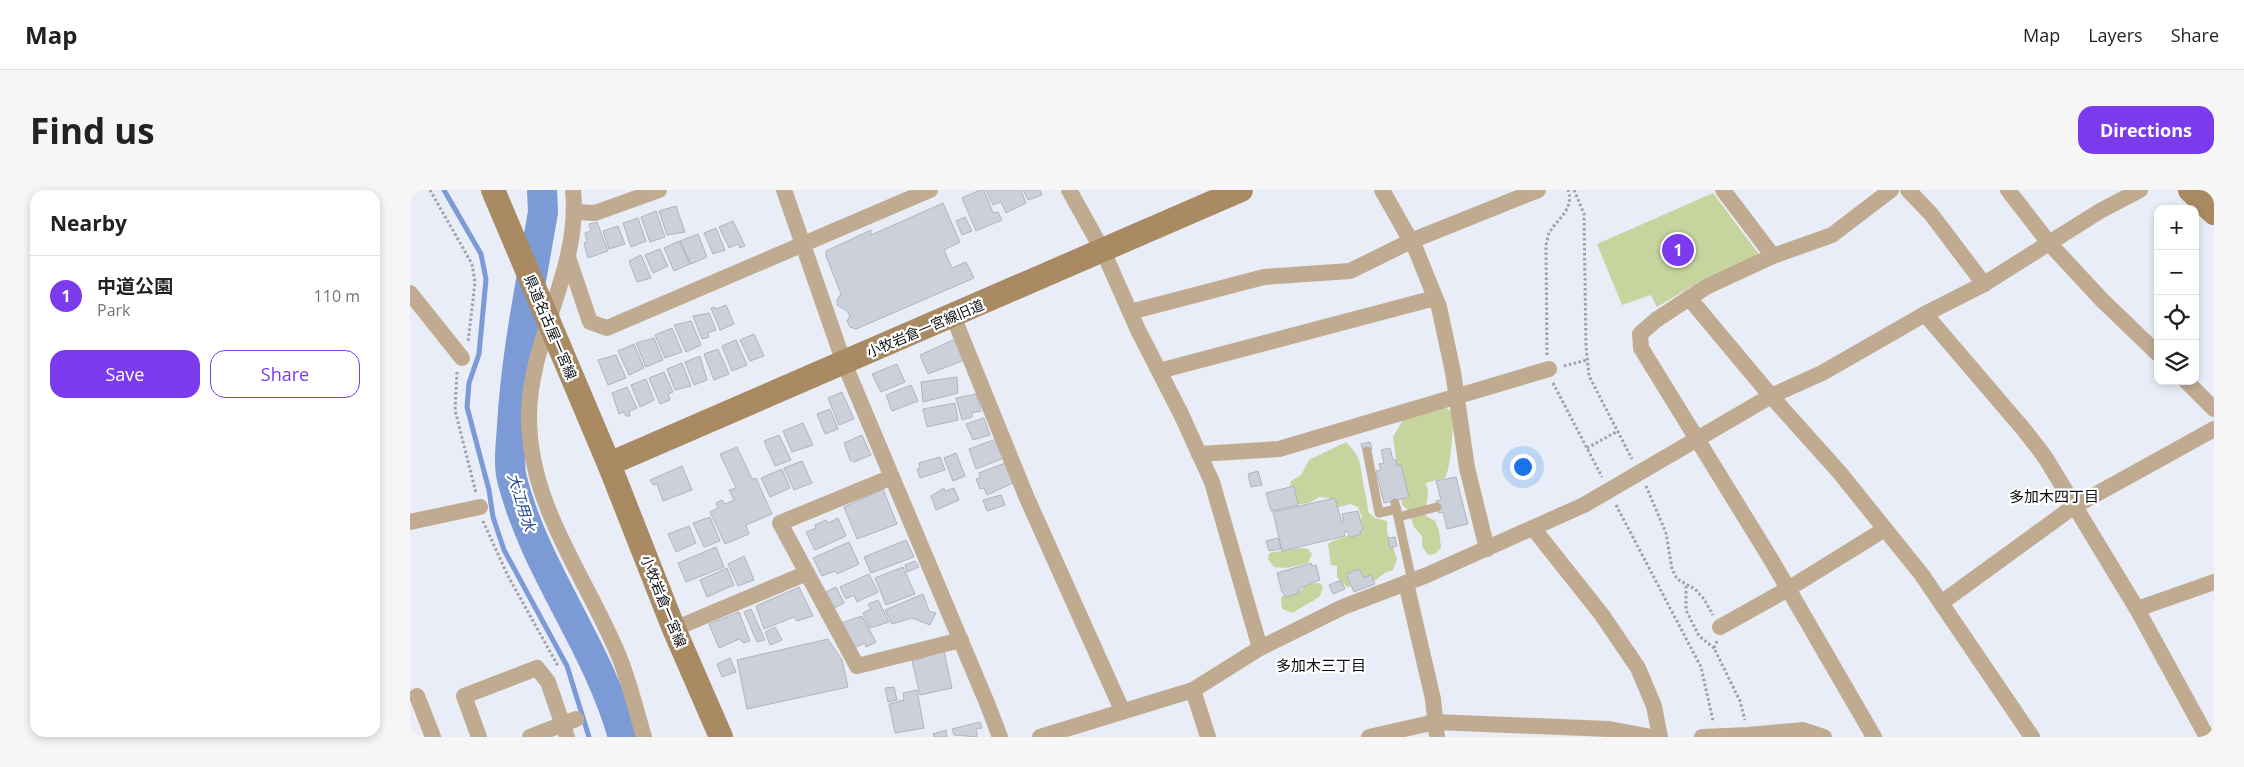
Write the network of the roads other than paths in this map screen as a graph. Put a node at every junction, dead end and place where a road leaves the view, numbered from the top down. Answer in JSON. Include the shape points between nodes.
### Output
{"nodes":[{"id":1,"x":493,"y":190,"type":"edge"},
{"id":2,"x":573,"y":190,"type":"edge"},
{"id":3,"x":659,"y":190,"type":"edge"},
{"id":4,"x":784,"y":190,"type":"edge"},
{"id":5,"x":930,"y":190,"type":"edge"},
{"id":6,"x":1069,"y":190,"type":"edge"},
{"id":7,"x":1241,"y":190,"type":"edge"},
{"id":8,"x":1382,"y":190,"type":"edge"},
{"id":9,"x":1538,"y":190,"type":"edge"},
{"id":10,"x":1722,"y":190,"type":"edge"},
{"id":11,"x":1891,"y":190,"type":"edge"},
{"id":12,"x":1908,"y":190,"type":"edge"},
{"id":13,"x":2008,"y":190,"type":"edge"},
{"id":14,"x":2140,"y":190,"type":"edge"},
{"id":15,"x":2190,"y":190,"type":"edge"},
{"id":16,"x":576,"y":212,"type":"junction"},
{"id":17,"x":2214,"y":213,"type":"edge"},
{"id":18,"x":1411,"y":241,"type":"junction"},
{"id":19,"x":2049,"y":243,"type":"junction"},
{"id":20,"x":803,"y":245,"type":"junction"},
{"id":21,"x":1104,"y":251,"type":"junction"},
{"id":22,"x":568,"y":255,"type":"junction"},
{"id":23,"x":1773,"y":256,"type":"junction"},
{"id":24,"x":1984,"y":284,"type":"junction"},
{"id":25,"x":410,"y":293,"type":"edge"},
{"id":26,"x":1435,"y":298,"type":"junction"},
{"id":27,"x":1689,"y":298,"type":"junction"},
{"id":28,"x":1130,"y":312,"type":"junction"},
{"id":29,"x":1925,"y":314,"type":"junction"},
{"id":30,"x":953,"y":316,"type":"junction"},
{"id":31,"x":547,"y":318,"type":"junction"},
{"id":32,"x":2154,"y":350,"type":"edge"},
{"id":33,"x":462,"y":358,"type":"road end"},
{"id":34,"x":844,"y":363,"type":"junction"},
{"id":35,"x":1549,"y":370,"type":"road end"},
{"id":36,"x":1159,"y":371,"type":"junction"},
{"id":37,"x":2190,"y":385,"type":"edge"},
{"id":38,"x":1457,"y":396,"type":"junction"},
{"id":39,"x":1771,"y":396,"type":"junction"},
{"id":40,"x":2214,"y":409,"type":"edge"},
{"id":41,"x":2214,"y":429,"type":"edge"},
{"id":42,"x":1696,"y":439,"type":"junction"},
{"id":43,"x":1367,"y":451,"type":"dead end"},
{"id":44,"x":1199,"y":454,"type":"junction"},
{"id":45,"x":609,"y":464,"type":"junction"},
{"id":46,"x":892,"y":477,"type":"junction"},
{"id":47,"x":480,"y":507,"type":"road end"},
{"id":48,"x":1436,"y":507,"type":"dead end"},
{"id":49,"x":2073,"y":507,"type":"junction"},
{"id":50,"x":1397,"y":510,"type":"junction"},
{"id":51,"x":410,"y":522,"type":"edge"},
{"id":52,"x":1533,"y":528,"type":"junction"},
{"id":53,"x":1885,"y":529,"type":"junction"},
{"id":54,"x":1487,"y":549,"type":"junction"},
{"id":55,"x":807,"y":573,"type":"junction"},
{"id":56,"x":1409,"y":582,"type":"junction"},
{"id":57,"x":2214,"y":582,"type":"edge"},
{"id":58,"x":1788,"y":589,"type":"junction"},
{"id":59,"x":1941,"y":603,"type":"junction"},
{"id":60,"x":2137,"y":608,"type":"junction"},
{"id":61,"x":1720,"y":628,"type":"dead end"},
{"id":62,"x":674,"y":629,"type":"junction"},
{"id":63,"x":961,"y":640,"type":"junction"},
{"id":64,"x":1260,"y":648,"type":"junction"},
{"id":65,"x":1193,"y":690,"type":"junction"},
{"id":66,"x":417,"y":696,"type":"dead end"},
{"id":67,"x":1122,"y":710,"type":"junction"},
{"id":68,"x":569,"y":727,"type":"edge"},
{"id":69,"x":1436,"y":730,"type":"edge"},
{"id":70,"x":1074,"y":732,"type":"edge"},
{"id":71,"x":1716,"y":736,"type":"edge"},
{"id":72,"x":433,"y":737,"type":"edge"},
{"id":73,"x":479,"y":737,"type":"edge"},
{"id":74,"x":530,"y":737,"type":"edge"},
{"id":75,"x":644,"y":737,"type":"edge"},
{"id":76,"x":721,"y":737,"type":"edge"},
{"id":77,"x":1000,"y":737,"type":"edge"},
{"id":78,"x":1040,"y":737,"type":"edge"},
{"id":79,"x":1208,"y":737,"type":"edge"},
{"id":80,"x":1369,"y":737,"type":"edge"},
{"id":81,"x":1652,"y":737,"type":"edge"},
{"id":82,"x":1660,"y":737,"type":"edge"},
{"id":83,"x":1702,"y":737,"type":"edge"},
{"id":84,"x":1824,"y":737,"type":"edge"},
{"id":85,"x":1874,"y":737,"type":"edge"},
{"id":86,"x":2032,"y":737,"type":"edge"},
{"id":87,"x":2207,"y":737,"type":"edge"}],
"edges":[{"from":1,"to":31,"type":"street","name":"県道名古屋一宮線"},
{"from":2,"to":16,"type":"street"},
{"from":3,"to":16,"type":"street","via":[[595,213]]},
{"from":4,"to":20,"type":"street"},
{"from":5,"to":20,"type":"street"},
{"from":6,"to":21,"type":"street"},
{"from":7,"to":21,"type":"street","name":"小牧岩倉一宮線旧道"},
{"from":8,"to":18,"type":"street"},
{"from":9,"to":18,"type":"street"},
{"from":10,"to":23,"type":"street"},
{"from":11,"to":23,"type":"street","via":[[1832,235]]},
{"from":12,"to":24,"type":"street"},
{"from":13,"to":19,"type":"street"},
{"from":14,"to":19,"type":"street"},
{"from":15,"to":17,"type":"street"},
{"from":16,"to":22,"type":"street"},
{"from":18,"to":26,"type":"street"},
{"from":18,"to":28,"type":"street","via":[[1350,271],[1264,277]]},
{"from":19,"to":24,"type":"street"},
{"from":19,"to":32,"type":"street"},
{"from":20,"to":22,"type":"street","via":[[608,328],[590,322]]},
{"from":20,"to":34,"type":"street"},
{"from":21,"to":28,"type":"street"},
{"from":21,"to":30,"type":"street","name":"小牧岩倉一宮線旧道"},
{"from":22,"to":31,"type":"street","via":[[562,286]]},
{"from":23,"to":27,"type":"street","via":[[1706,286]]},
{"from":24,"to":29,"type":"street"},
{"from":25,"to":33,"type":"street"},
{"from":26,"to":36,"type":"street"},
{"from":26,"to":38,"type":"street"},
{"from":27,"to":39,"type":"street"},
{"from":27,"to":42,"type":"street","via":[[1640,334],[1641,348]]},
{"from":28,"to":36,"type":"street"},
{"from":29,"to":39,"type":"street","via":[[1822,373]]},
{"from":29,"to":49,"type":"street","via":[[2045,457]]},
{"from":30,"to":34,"type":"street","name":"小牧岩倉一宮線旧道"},
{"from":30,"to":67,"type":"street","via":[[1026,496]]},
{"from":31,"to":45,"type":"street","name":"県道名古屋一宮線"},
{"from":31,"to":75,"type":"street","via":[[530,386],[532,454],[553,522],[618,654]]},
{"from":34,"to":45,"type":"street","name":"小牧岩倉一宮線旧道"},
{"from":34,"to":46,"type":"street"},
{"from":35,"to":38,"type":"street"},
{"from":36,"to":44,"type":"street"},
{"from":37,"to":40,"type":"street"},
{"from":38,"to":44,"type":"street","via":[[1279,449]]},
{"from":38,"to":54,"type":"street","via":[[1467,468]]},
{"from":39,"to":42,"type":"street"},
{"from":39,"to":53,"type":"street"},
{"from":41,"to":49,"type":"street"},
{"from":42,"to":52,"type":"street","via":[[1584,505]]},
{"from":42,"to":58,"type":"street"},
{"from":43,"to":50,"type":"lane","via":[[1380,513]]},
{"from":44,"to":64,"type":"street","via":[[1212,482]]},
{"from":45,"to":62,"type":"street","name":"小牧岩倉一宮線"},
{"from":46,"to":55,"type":"street","via":[[780,523]]},
{"from":46,"to":63,"type":"street"},
{"from":47,"to":51,"type":"street"},
{"from":48,"to":50,"type":"lane"},
{"from":49,"to":59,"type":"street"},
{"from":49,"to":60,"type":"street"},
{"from":50,"to":56,"type":"lane"},
{"from":52,"to":54,"type":"street"},
{"from":52,"to":82,"type":"street","via":[[1602,615],[1638,668],[1654,706]]},
{"from":53,"to":58,"type":"street"},
{"from":53,"to":59,"type":"street"},
{"from":54,"to":56,"type":"street"},
{"from":55,"to":62,"type":"street"},
{"from":55,"to":63,"type":"street","via":[[857,666]]},
{"from":56,"to":64,"type":"street","via":[[1343,607]]},
{"from":56,"to":69,"type":"street","via":[[1433,699]]},
{"from":57,"to":60,"type":"street"},
{"from":58,"to":61,"type":"street"},
{"from":58,"to":85,"type":"street"},
{"from":59,"to":86,"type":"street"},
{"from":60,"to":87,"type":"street"},
{"from":62,"to":76,"type":"street","name":"小牧岩倉一宮線"},
{"from":63,"to":77,"type":"street"},
{"from":64,"to":65,"type":"street"},
{"from":65,"to":67,"type":"street"},
{"from":65,"to":79,"type":"street"},
{"from":66,"to":72,"type":"street"},
{"from":67,"to":70,"type":"street"},
{"from":68,"to":73,"type":"street","via":[[548,682],[537,668],[464,696]]},
{"from":68,"to":74,"type":"street"},
{"from":69,"to":80,"type":"street"},
{"from":69,"to":81,"type":"street","via":[[1608,729]]},
{"from":70,"to":78,"type":"street"},
{"from":71,"to":83,"type":"street"},
{"from":71,"to":84,"type":"street","via":[[1802,730]]}]}
